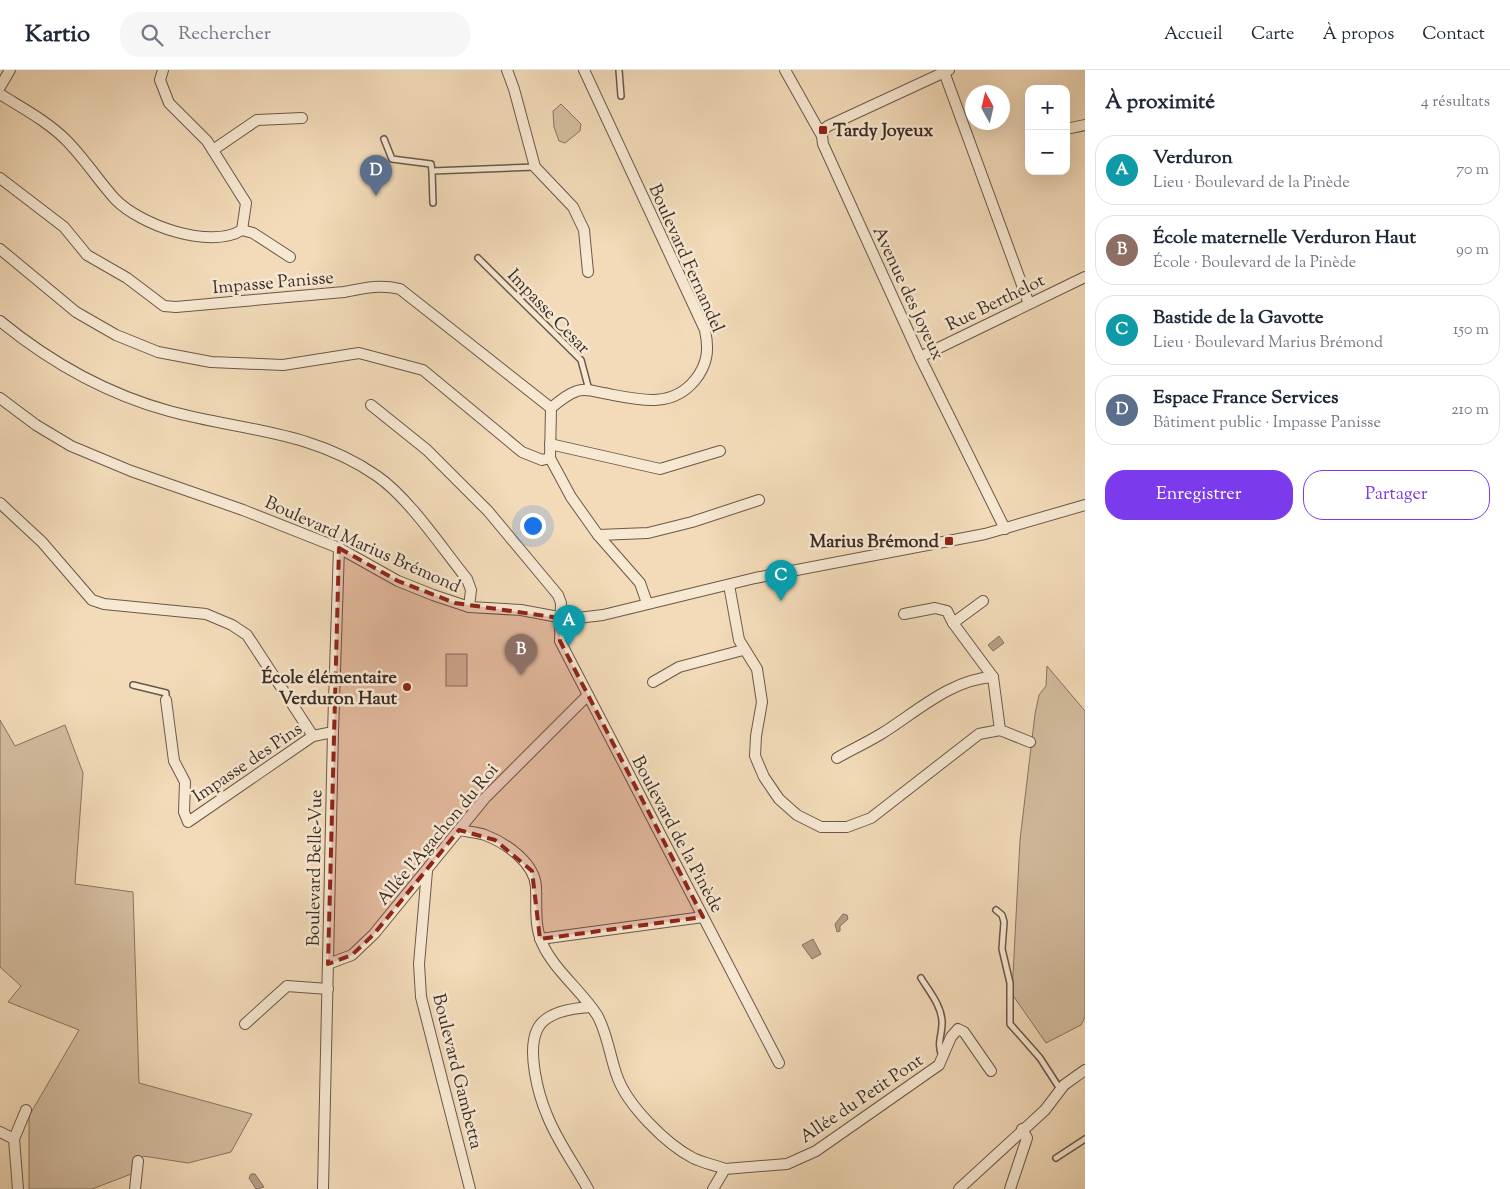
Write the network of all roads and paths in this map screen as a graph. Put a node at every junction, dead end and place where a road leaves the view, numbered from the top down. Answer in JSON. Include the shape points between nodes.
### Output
{"nodes":[{"id":1,"x":10,"y":70,"type":"edge"},
{"id":2,"x":162,"y":70,"type":"edge"},
{"id":3,"x":507,"y":70,"type":"edge"},
{"id":4,"x":584,"y":70,"type":"edge"},
{"id":5,"x":619,"y":70,"type":"edge"},
{"id":6,"x":785,"y":70,"type":"edge"},
{"id":7,"x":947,"y":71,"type":"edge"},
{"id":8,"x":0,"y":87,"type":"edge"},
{"id":9,"x":0,"y":94,"type":"edge"},
{"id":10,"x":621,"y":96,"type":"dead end"},
{"id":11,"x":302,"y":118,"type":"dead end"},
{"id":12,"x":1085,"y":125,"type":"edge"},
{"id":13,"x":1070,"y":128,"type":"edge"},
{"id":14,"x":822,"y":136,"type":"junction"},
{"id":15,"x":384,"y":140,"type":"dead end"},
{"id":16,"x":213,"y":150,"type":"junction"},
{"id":17,"x":534,"y":167,"type":"junction"},
{"id":18,"x":432,"y":171,"type":"junction"},
{"id":19,"x":0,"y":178,"type":"edge"},
{"id":20,"x":433,"y":203,"type":"dead end"},
{"id":21,"x":242,"y":230,"type":"junction"},
{"id":22,"x":0,"y":249,"type":"edge"},
{"id":23,"x":290,"y":256,"type":"dead end"},
{"id":24,"x":478,"y":258,"type":"dead end"},
{"id":25,"x":588,"y":272,"type":"dead end"},
{"id":26,"x":1085,"y":277,"type":"edge"},
{"id":27,"x":1029,"y":304,"type":"junction"},
{"id":28,"x":0,"y":321,"type":"edge"},
{"id":29,"x":920,"y":357,"type":"junction"},
{"id":30,"x":589,"y":390,"type":"junction"},
{"id":31,"x":0,"y":398,"type":"edge"},
{"id":32,"x":371,"y":405,"type":"dead end"},
{"id":33,"x":551,"y":408,"type":"junction"},
{"id":34,"x":550,"y":444,"type":"junction"},
{"id":35,"x":720,"y":451,"type":"dead end"},
{"id":36,"x":550,"y":458,"type":"junction"},
{"id":37,"x":759,"y":500,"type":"dead end"},
{"id":38,"x":0,"y":503,"type":"edge"},
{"id":39,"x":1085,"y":505,"type":"edge"},
{"id":40,"x":1005,"y":529,"type":"junction"},
{"id":41,"x":598,"y":535,"type":"junction"},
{"id":42,"x":339,"y":548,"type":"junction"},
{"id":43,"x":729,"y":585,"type":"junction"},
{"id":44,"x":983,"y":601,"type":"dead end"},
{"id":45,"x":647,"y":603,"type":"junction"},
{"id":46,"x":469,"y":607,"type":"junction"},
{"id":47,"x":904,"y":614,"type":"dead end"},
{"id":48,"x":560,"y":618,"type":"junction"},
{"id":49,"x":953,"y":623,"type":"junction"},
{"id":50,"x":744,"y":650,"type":"junction"},
{"id":51,"x":993,"y":677,"type":"junction"},
{"id":52,"x":653,"y":682,"type":"dead end"},
{"id":53,"x":133,"y":685,"type":"dead end"},
{"id":54,"x":587,"y":696,"type":"junction"},
{"id":55,"x":166,"y":700,"type":"joint"},
{"id":56,"x":1000,"y":730,"type":"junction"},
{"id":57,"x":333,"y":732,"type":"junction"},
{"id":58,"x":313,"y":736,"type":"junction"},
{"id":59,"x":1030,"y":742,"type":"dead end"},
{"id":60,"x":837,"y":758,"type":"dead end"},
{"id":61,"x":459,"y":830,"type":"junction"},
{"id":62,"x":427,"y":871,"type":"junction"},
{"id":63,"x":996,"y":910,"type":"dead end"},
{"id":64,"x":703,"y":917,"type":"junction"},
{"id":65,"x":540,"y":939,"type":"junction"},
{"id":66,"x":328,"y":964,"type":"junction"},
{"id":67,"x":921,"y":978,"type":"dead end"},
{"id":68,"x":328,"y":989,"type":"junction"},
{"id":69,"x":591,"y":1007,"type":"junction"},
{"id":70,"x":245,"y":1024,"type":"dead end"},
{"id":71,"x":942,"y":1057,"type":"junction"},
{"id":72,"x":779,"y":1063,"type":"dead end"},
{"id":73,"x":1085,"y":1070,"type":"edge"},
{"id":74,"x":991,"y":1071,"type":"dead end"},
{"id":75,"x":1060,"y":1089,"type":"junction"},
{"id":76,"x":26,"y":1110,"type":"dead end"},
{"id":77,"x":1022,"y":1129,"type":"junction"},
{"id":78,"x":0,"y":1132,"type":"edge"},
{"id":79,"x":14,"y":1139,"type":"junction"},
{"id":80,"x":1085,"y":1139,"type":"edge"},
{"id":81,"x":1056,"y":1158,"type":"dead end"},
{"id":82,"x":138,"y":1161,"type":"dead end"},
{"id":83,"x":726,"y":1169,"type":"junction"},
{"id":84,"x":18,"y":1189,"type":"edge"},
{"id":85,"x":135,"y":1189,"type":"edge"},
{"id":86,"x":323,"y":1189,"type":"edge"},
{"id":87,"x":470,"y":1189,"type":"edge"},
{"id":88,"x":588,"y":1189,"type":"edge"},
{"id":89,"x":714,"y":1189,"type":"edge"},
{"id":90,"x":959,"y":1189,"type":"edge"},
{"id":91,"x":1010,"y":1189,"type":"edge"}],
"edges":[{"from":1,"to":8,"type":"street"},
{"from":2,"to":16,"type":"street","via":[[160,80],[169,103]]},
{"from":3,"to":17,"type":"street"},
{"from":4,"to":30,"type":"street","name":"Boulevard Fernandel","via":[[705,330],[708,345],[701,373],[681,393],[668,398],[653,402]]},
{"from":5,"to":10,"type":"lane"},
{"from":6,"to":14,"type":"street","name":"Avenue des Joyeux"},
{"from":7,"to":14,"type":"street","via":[[828,126]]},
{"from":7,"to":27,"type":"street"},
{"from":9,"to":21,"type":"street","via":[[65,139],[116,199],[134,214],[168,229],[206,238],[227,237]]},
{"from":11,"to":16,"type":"street","via":[[257,120]]},
{"from":12,"to":13,"type":"street"},
{"from":14,"to":29,"type":"street","name":"Avenue des Joyeux"},
{"from":15,"to":18,"type":"lane","via":[[392,159],[431,164]]},
{"from":16,"to":21,"type":"street","via":[[246,203]]},
{"from":17,"to":18,"type":"lane"},
{"from":17,"to":25,"type":"street","via":[[573,207],[584,230]]},
{"from":18,"to":20,"type":"lane"},
{"from":19,"to":33,"type":"street","name":"Impasse Panisse","via":[[64,227],[87,255],[127,278],[164,306],[344,292],[370,287],[400,289]]},
{"from":21,"to":23,"type":"street","via":[[253,233]]},
{"from":22,"to":36,"type":"street","via":[[76,312],[116,335],[158,352],[211,362],[274,365],[359,353],[386,359],[423,370],[522,452],[542,460]]},
{"from":24,"to":30,"type":"lane","name":"Impasse Cesar","via":[[581,360]]},
{"from":26,"to":27,"type":"street","name":"Rue Berthelot"},
{"from":27,"to":29,"type":"street","name":"Rue Berthelot"},
{"from":28,"to":46,"type":"street","via":[[27,343],[124,398],[171,412],[287,435],[342,455],[379,477],[409,507],[467,578],[471,590]]},
{"from":29,"to":40,"type":"street","name":"Avenue des Joyeux"},
{"from":30,"to":33,"type":"street","name":"Boulevard Fernandel","via":[[576,391]]},
{"from":31,"to":42,"type":"street","name":"Boulevard Marius Brémond","via":[[71,446]]},
{"from":32,"to":48,"type":"street","name":"Boulevard de la Pinède","via":[[427,450],[488,511],[558,595]]},
{"from":33,"to":34,"type":"street"},
{"from":34,"to":35,"type":"street","via":[[660,469]]},
{"from":34,"to":36,"type":"street"},
{"from":36,"to":41,"type":"street","via":[[570,497]]},
{"from":37,"to":41,"type":"street","via":[[648,533]]},
{"from":38,"to":58,"type":"street","via":[[42,542],[92,600],[104,604],[206,614],[247,635]]},
{"from":39,"to":40,"type":"street","name":"Boulevard Marius Brémond"},
{"from":40,"to":43,"type":"street","name":"Boulevard Marius Brémond"},
{"from":41,"to":45,"type":"street","via":[[640,583]]},
{"from":42,"to":46,"type":"street","name":"Boulevard Marius Brémond","via":[[398,581]]},
{"from":42,"to":57,"type":"street","name":"Boulevard Belle-Vue"},
{"from":43,"to":45,"type":"street","name":"Boulevard Marius Brémond"},
{"from":43,"to":50,"type":"street","via":[[739,640]]},
{"from":44,"to":49,"type":"street"},
{"from":45,"to":48,"type":"street","name":"Boulevard Marius Brémond","via":[[585,618]]},
{"from":46,"to":48,"type":"street","name":"Boulevard Marius Brémond","via":[[521,610]]},
{"from":47,"to":49,"type":"street","via":[[936,608],[947,611]]},
{"from":48,"to":54,"type":"street","name":"Boulevard de la Pinède","via":[[560,641]]},
{"from":49,"to":51,"type":"street"},
{"from":50,"to":52,"type":"street","via":[[679,667]]},
{"from":50,"to":56,"type":"street","via":[[756,669],[762,702],[755,756],[779,799],[797,815],[820,826],[847,827],[871,818],[978,734]]},
{"from":51,"to":56,"type":"street"},
{"from":51,"to":60,"type":"street","via":[[978,678],[953,688]]},
{"from":53,"to":55,"type":"lane","via":[[166,693]]},
{"from":54,"to":61,"type":"street","name":"Allée l'Agachon du Roi","via":[[485,798]]},
{"from":54,"to":64,"type":"street","name":"Boulevard de la Pinède"},
{"from":55,"to":58,"type":"street","name":"Impasse des Pins","via":[[174,761],[185,782],[184,812],[188,822]]},
{"from":56,"to":59,"type":"street"},
{"from":57,"to":58,"type":"street","name":"Impasse des Pins"},
{"from":57,"to":66,"type":"street","name":"Boulevard Belle-Vue"},
{"from":61,"to":62,"type":"street","name":"Allée l'Agachon du Roi"},
{"from":61,"to":65,"type":"street","via":[[495,840],[524,861],[532,871]]},
{"from":62,"to":66,"type":"street","name":"Allée l'Agachon du Roi","via":[[352,955]]},
{"from":62,"to":87,"type":"street","name":"Boulevard Gambetta","via":[[419,964],[421,997]]},
{"from":63,"to":75,"type":"lane","via":[[1004,922],[1002,949],[1010,983],[1010,1024],[1040,1058]]},
{"from":64,"to":65,"type":"street"},
{"from":64,"to":72,"type":"street","name":"Boulevard de la Pinède"},
{"from":65,"to":69,"type":"street","via":[[546,952]]},
{"from":66,"to":68,"type":"street","name":"Boulevard Belle-Vue"},
{"from":67,"to":71,"type":"lane","via":[[941,1013],[943,1023],[938,1043]]},
{"from":68,"to":70,"type":"street","via":[[287,986]]},
{"from":68,"to":86,"type":"street","name":"Boulevard Belle-Vue"},
{"from":69,"to":83,"type":"street","via":[[628,1099],[664,1136],[693,1158]]},
{"from":69,"to":88,"type":"street","via":[[571,1009],[548,1018],[537,1028],[532,1052],[547,1115]]},
{"from":71,"to":74,"type":"street","name":"Allée du Petit Pont","via":[[958,1029],[964,1032]]},
{"from":71,"to":83,"type":"street","name":"Allée du Petit Pont","via":[[939,1065],[816,1151],[787,1164]]},
{"from":73,"to":75,"type":"street"},
{"from":75,"to":77,"type":"street","via":[[1045,1110]]},
{"from":76,"to":79,"type":"street"},
{"from":77,"to":90,"type":"street"},
{"from":77,"to":91,"type":"street","via":[[1026,1138]]},
{"from":78,"to":79,"type":"street"},
{"from":79,"to":84,"type":"street"},
{"from":80,"to":81,"type":"lane"},
{"from":82,"to":85,"type":"street"},
{"from":83,"to":89,"type":"street"}]}
